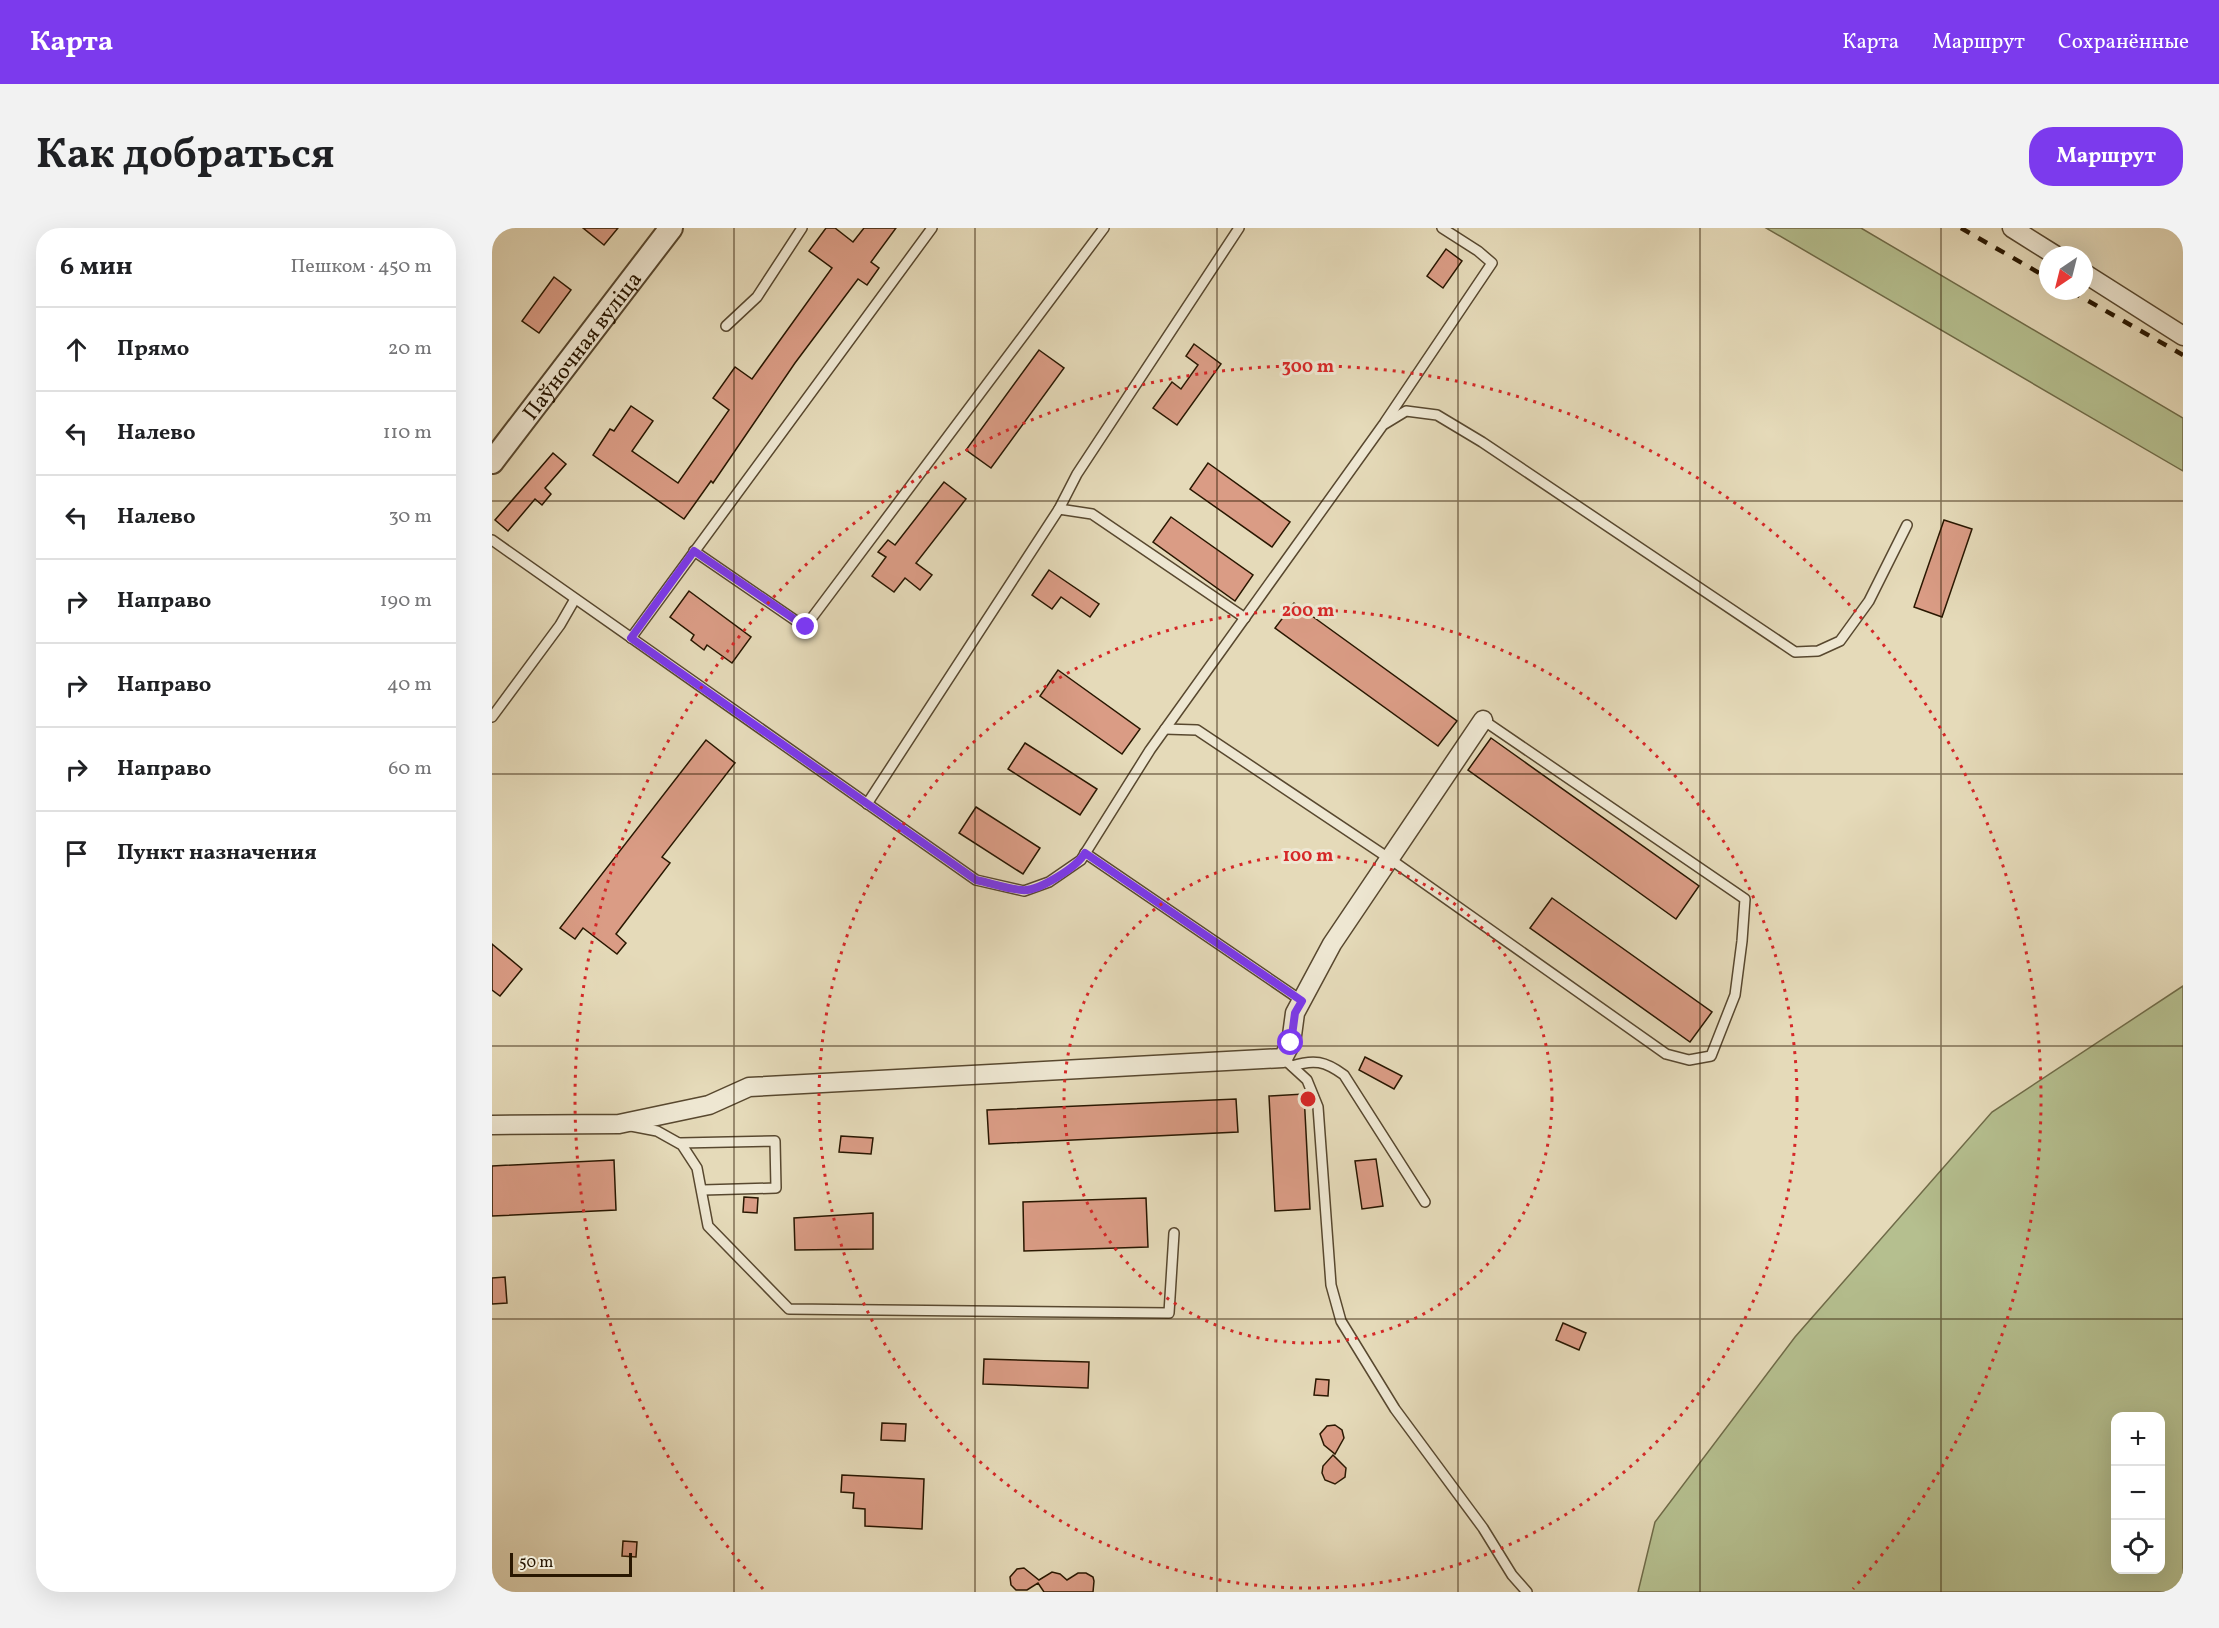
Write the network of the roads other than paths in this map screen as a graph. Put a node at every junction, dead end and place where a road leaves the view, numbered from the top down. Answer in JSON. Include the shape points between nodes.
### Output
{"nodes":[{"id":1,"x":671,"y":228,"type":"edge"},
{"id":2,"x":802,"y":228,"type":"edge"},
{"id":3,"x":932,"y":228,"type":"edge"},
{"id":4,"x":1104,"y":228,"type":"edge"},
{"id":5,"x":1239,"y":228,"type":"edge"},
{"id":6,"x":1442,"y":228,"type":"edge"},
{"id":7,"x":2012,"y":228,"type":"edge"},
{"id":8,"x":2041,"y":246,"type":"edge"},
{"id":9,"x":2093,"y":279,"type":"edge"},
{"id":10,"x":726,"y":326,"type":"dead end"},
{"id":11,"x":2183,"y":336,"type":"edge"},
{"id":12,"x":1383,"y":425,"type":"junction"},
{"id":13,"x":492,"y":462,"type":"edge"},
{"id":14,"x":1059,"y":509,"type":"junction"},
{"id":15,"x":1907,"y":525,"type":"dead end"},
{"id":16,"x":492,"y":540,"type":"edge"},
{"id":17,"x":694,"y":551,"type":"junction"},
{"id":18,"x":576,"y":599,"type":"junction"},
{"id":19,"x":1245,"y":618,"type":"junction"},
{"id":20,"x":631,"y":638,"type":"junction"},
{"id":21,"x":492,"y":717,"type":"edge"},
{"id":22,"x":1483,"y":720,"type":"joint"},
{"id":23,"x":1165,"y":729,"type":"junction"},
{"id":24,"x":867,"y":804,"type":"junction"},
{"id":25,"x":1085,"y":853,"type":"junction"},
{"id":26,"x":1390,"y":859,"type":"junction"},
{"id":27,"x":1302,"y":1001,"type":"junction"},
{"id":28,"x":1287,"y":1062,"type":"junction"},
{"id":29,"x":619,"y":1124,"type":"junction"},
{"id":30,"x":492,"y":1125,"type":"edge"},
{"id":31,"x":680,"y":1143,"type":"junction"},
{"id":32,"x":703,"y":1190,"type":"junction"},
{"id":33,"x":1425,"y":1202,"type":"dead end"},
{"id":34,"x":1174,"y":1233,"type":"dead end"},
{"id":35,"x":1527,"y":1592,"type":"edge"}],
"edges":[{"from":1,"to":13,"type":"street","name":"Паўночная вуліца"},
{"from":2,"to":10,"type":"lane","via":[[757,297]]},
{"from":3,"to":17,"type":"lane"},
{"from":4,"to":17,"type":"lane","via":[[806,627]]},
{"from":5,"to":14,"type":"lane","via":[[1077,474]]},
{"from":6,"to":12,"type":"lane","via":[[1492,263]]},
{"from":7,"to":8,"type":"street"},
{"from":9,"to":11,"type":"street"},
{"from":12,"to":15,"type":"lane","via":[[1406,411],[1437,415],[1795,652],[1818,651],[1840,641],[1869,601]]},
{"from":12,"to":19,"type":"lane"},
{"from":14,"to":19,"type":"lane","via":[[1092,514]]},
{"from":14,"to":24,"type":"lane"},
{"from":16,"to":18,"type":"lane"},
{"from":17,"to":20,"type":"lane"},
{"from":18,"to":20,"type":"lane"},
{"from":18,"to":21,"type":"lane"},
{"from":19,"to":23,"type":"lane"},
{"from":20,"to":24,"type":"lane"},
{"from":22,"to":26,"type":"street"},
{"from":22,"to":26,"type":"lane","via":[[1745,899],[1735,995],[1711,1056],[1689,1060],[1666,1054]]},
{"from":23,"to":25,"type":"lane"},
{"from":23,"to":26,"type":"lane","via":[[1197,730]]},
{"from":24,"to":25,"type":"lane","via":[[976,880],[1024,891],[1049,882]]},
{"from":25,"to":27,"type":"lane"},
{"from":26,"to":27,"type":"street","via":[[1332,944]]},
{"from":27,"to":28,"type":"street","via":[[1295,1013]]},
{"from":28,"to":29,"type":"street","via":[[748,1087],[709,1105]]},
{"from":28,"to":33,"type":"lane","via":[[1329,1064],[1344,1075]]},
{"from":28,"to":35,"type":"lane","via":[[1308,1080],[1318,1107],[1331,1285],[1341,1321],[1395,1409]]},
{"from":29,"to":30,"type":"street"},
{"from":29,"to":31,"type":"lane","via":[[657,1131]]},
{"from":31,"to":32,"type":"lane","via":[[697,1168]]},
{"from":31,"to":32,"type":"lane","via":[[775,1141],[776,1188]]},
{"from":32,"to":34,"type":"lane","via":[[708,1226],[789,1309],[1169,1313]]}]}
